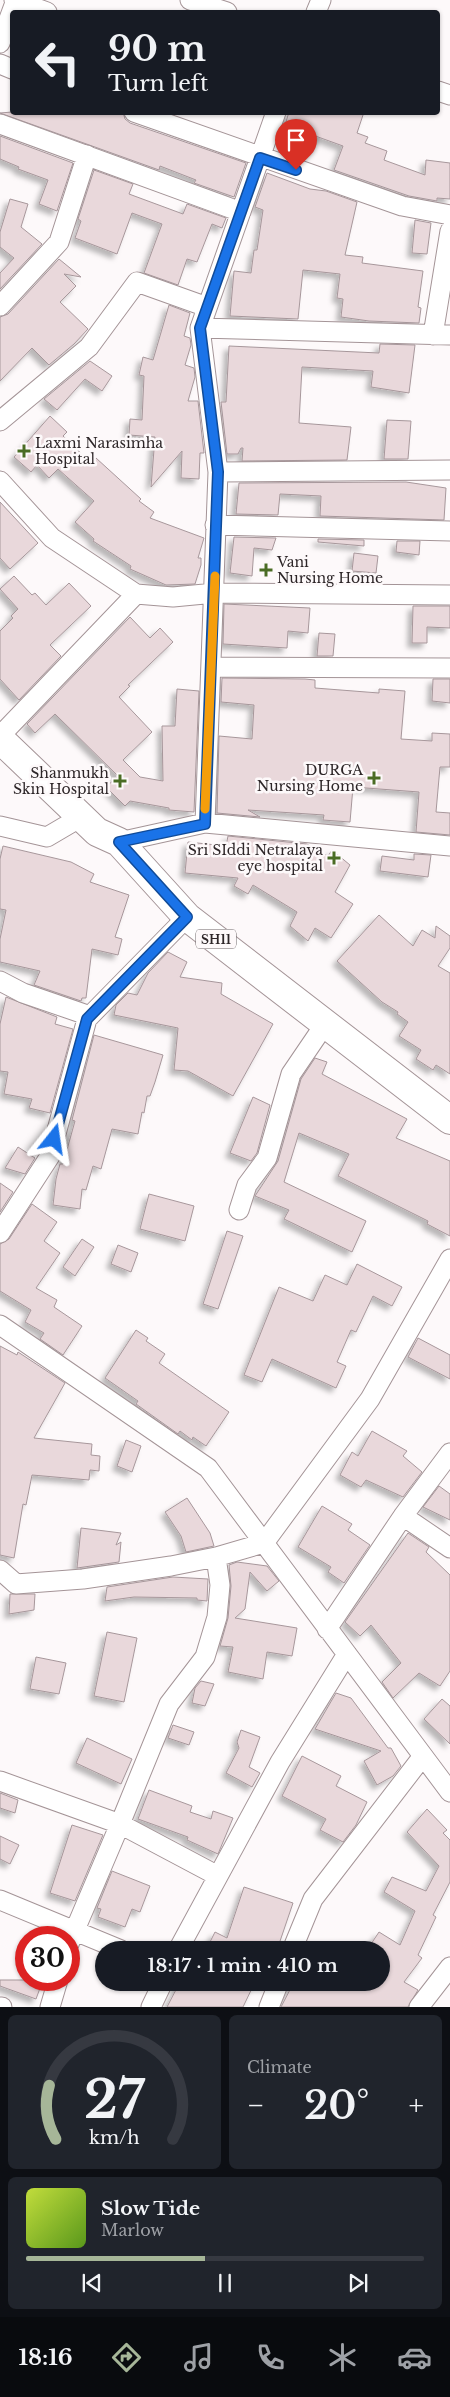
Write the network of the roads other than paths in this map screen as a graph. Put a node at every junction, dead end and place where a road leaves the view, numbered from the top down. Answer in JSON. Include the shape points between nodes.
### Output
{"nodes":[{"id":1,"x":15,"y":0,"type":"edge"},
{"id":2,"x":190,"y":0,"type":"edge"},
{"id":3,"x":42,"y":10,"type":"edge"},
{"id":4,"x":221,"y":10,"type":"edge"},
{"id":5,"x":10,"y":14,"type":"edge"},
{"id":6,"x":0,"y":43,"type":"edge"},
{"id":7,"x":142,"y":115,"type":"edge"},
{"id":8,"x":275,"y":115,"type":"edge"},
{"id":9,"x":0,"y":124,"type":"edge"},
{"id":10,"x":87,"y":156,"type":"junction"},
{"id":11,"x":260,"y":158,"type":"junction"},
{"id":12,"x":241,"y":212,"type":"junction"},
{"id":13,"x":450,"y":214,"type":"edge"},
{"id":14,"x":450,"y":231,"type":"edge"},
{"id":15,"x":0,"y":306,"type":"edge"},
{"id":16,"x":207,"y":307,"type":"junction"},
{"id":17,"x":200,"y":328,"type":"junction"},
{"id":18,"x":441,"y":335,"type":"edge"},
{"id":19,"x":0,"y":422,"type":"edge"},
{"id":20,"x":450,"y":470,"type":"edge"},
{"id":21,"x":218,"y":472,"type":"junction"},
{"id":22,"x":0,"y":481,"type":"edge"},
{"id":23,"x":215,"y":524,"type":"junction"},
{"id":24,"x":450,"y":531,"type":"edge"},
{"id":25,"x":215,"y":593,"type":"junction"},
{"id":26,"x":136,"y":594,"type":"junction"},
{"id":27,"x":450,"y":595,"type":"edge"},
{"id":28,"x":211,"y":668,"type":"junction"},
{"id":29,"x":450,"y":668,"type":"edge"},
{"id":30,"x":0,"y":738,"type":"edge"},
{"id":31,"x":81,"y":817,"type":"junction"},
{"id":32,"x":205,"y":824,"type":"junction"},
{"id":33,"x":0,"y":826,"type":"edge"},
{"id":34,"x":119,"y":842,"type":"junction"},
{"id":35,"x":450,"y":846,"type":"edge"},
{"id":36,"x":187,"y":917,"type":"junction"},
{"id":37,"x":0,"y":981,"type":"edge"},
{"id":38,"x":90,"y":1016,"type":"junction"},
{"id":39,"x":325,"y":1024,"type":"junction"},
{"id":40,"x":450,"y":1120,"type":"edge"},
{"id":41,"x":239,"y":1210,"type":"dead end"},
{"id":42,"x":0,"y":1233,"type":"edge"},
{"id":43,"x":450,"y":1259,"type":"edge"},
{"id":44,"x":0,"y":1325,"type":"edge"},
{"id":45,"x":448,"y":1458,"type":"edge"},
{"id":46,"x":403,"y":1516,"type":"junction"},
{"id":47,"x":264,"y":1543,"type":"junction"},
{"id":48,"x":450,"y":1548,"type":"edge"},
{"id":49,"x":216,"y":1557,"type":"junction"},
{"id":50,"x":0,"y":1570,"type":"edge"},
{"id":51,"x":327,"y":1629,"type":"junction"},
{"id":52,"x":347,"y":1654,"type":"junction"},
{"id":53,"x":424,"y":1756,"type":"junction"},
{"id":54,"x":0,"y":1781,"type":"edge"},
{"id":55,"x":450,"y":1792,"type":"edge"},
{"id":56,"x":120,"y":1824,"type":"junction"},
{"id":57,"x":218,"y":1876,"type":"junction"},
{"id":58,"x":0,"y":1900,"type":"edge"},
{"id":59,"x":50,"y":1926,"type":"edge"},
{"id":60,"x":76,"y":1926,"type":"edge"},
{"id":61,"x":80,"y":1939,"type":"edge"},
{"id":62,"x":183,"y":1941,"type":"edge"},
{"id":63,"x":296,"y":1941,"type":"edge"},
{"id":64,"x":95,"y":1943,"type":"edge"},
{"id":65,"x":450,"y":1967,"type":"edge"},
{"id":66,"x":55,"y":1991,"type":"edge"},
{"id":67,"x":159,"y":1991,"type":"edge"},
{"id":68,"x":275,"y":1991,"type":"edge"},
{"id":69,"x":50,"y":2007,"type":"edge"},
{"id":70,"x":151,"y":2007,"type":"edge"},
{"id":71,"x":269,"y":2007,"type":"edge"},
{"id":72,"x":419,"y":2007,"type":"edge"}],
"edges":[{"from":1,"to":3,"type":"street"},
{"from":2,"to":4,"type":"street"},
{"from":5,"to":6,"type":"street"},
{"from":7,"to":11,"type":"street"},
{"from":8,"to":11,"type":"street"},
{"from":9,"to":10,"type":"street"},
{"from":10,"to":12,"type":"street"},
{"from":10,"to":15,"type":"street","via":[[58,242]]},
{"from":11,"to":12,"type":"street"},
{"from":11,"to":13,"type":"street","via":[[402,206]]},
{"from":12,"to":16,"type":"street"},
{"from":14,"to":18,"type":"street"},
{"from":16,"to":17,"type":"street"},
{"from":16,"to":19,"type":"street","via":[[137,282],[89,348]]},
{"from":17,"to":18,"type":"street"},
{"from":17,"to":21,"type":"street"},
{"from":20,"to":21,"type":"street"},
{"from":21,"to":23,"type":"street"},
{"from":22,"to":26,"type":"street","via":[[52,538]]},
{"from":23,"to":24,"type":"street"},
{"from":23,"to":25,"type":"street"},
{"from":25,"to":26,"type":"street","via":[[173,598]]},
{"from":25,"to":27,"type":"street"},
{"from":25,"to":28,"type":"street"},
{"from":26,"to":30,"type":"street"},
{"from":28,"to":29,"type":"street"},
{"from":28,"to":32,"type":"street"},
{"from":30,"to":31,"type":"main road","number":"SH11"},
{"from":31,"to":33,"type":"street","via":[[47,837]]},
{"from":31,"to":34,"type":"main road","number":"SH11","via":[[98,832]]},
{"from":32,"to":34,"type":"street"},
{"from":32,"to":35,"type":"street"},
{"from":34,"to":36,"type":"main road","number":"SH11"},
{"from":36,"to":38,"type":"street"},
{"from":36,"to":39,"type":"main road","number":"SH11"},
{"from":37,"to":38,"type":"street","via":[[23,993]]},
{"from":38,"to":42,"type":"street","via":[[50,1156]]},
{"from":39,"to":40,"type":"main road","number":"SH11"},
{"from":39,"to":41,"type":"street","via":[[291,1074],[267,1158],[247,1185]]},
{"from":43,"to":47,"type":"street","via":[[370,1399]]},
{"from":44,"to":47,"type":"street","via":[[208,1468]]},
{"from":45,"to":46,"type":"street"},
{"from":46,"to":48,"type":"street"},
{"from":46,"to":51,"type":"street"},
{"from":47,"to":49,"type":"street"},
{"from":47,"to":51,"type":"street"},
{"from":49,"to":50,"type":"street","via":[[83,1579],[16,1584]]},
{"from":49,"to":56,"type":"street","via":[[217,1617],[205,1657],[169,1704]]},
{"from":51,"to":52,"type":"street"},
{"from":52,"to":53,"type":"street"},
{"from":52,"to":57,"type":"street","via":[[280,1762]]},
{"from":53,"to":55,"type":"street"},
{"from":53,"to":63,"type":"street","via":[[312,1899]]},
{"from":54,"to":56,"type":"street"},
{"from":56,"to":57,"type":"street"},
{"from":56,"to":60,"type":"street"},
{"from":57,"to":62,"type":"street"},
{"from":58,"to":59,"type":"street"},
{"from":61,"to":64,"type":"street"},
{"from":65,"to":72,"type":"street"},
{"from":66,"to":69,"type":"street"},
{"from":67,"to":70,"type":"street"},
{"from":68,"to":71,"type":"street"}]}
